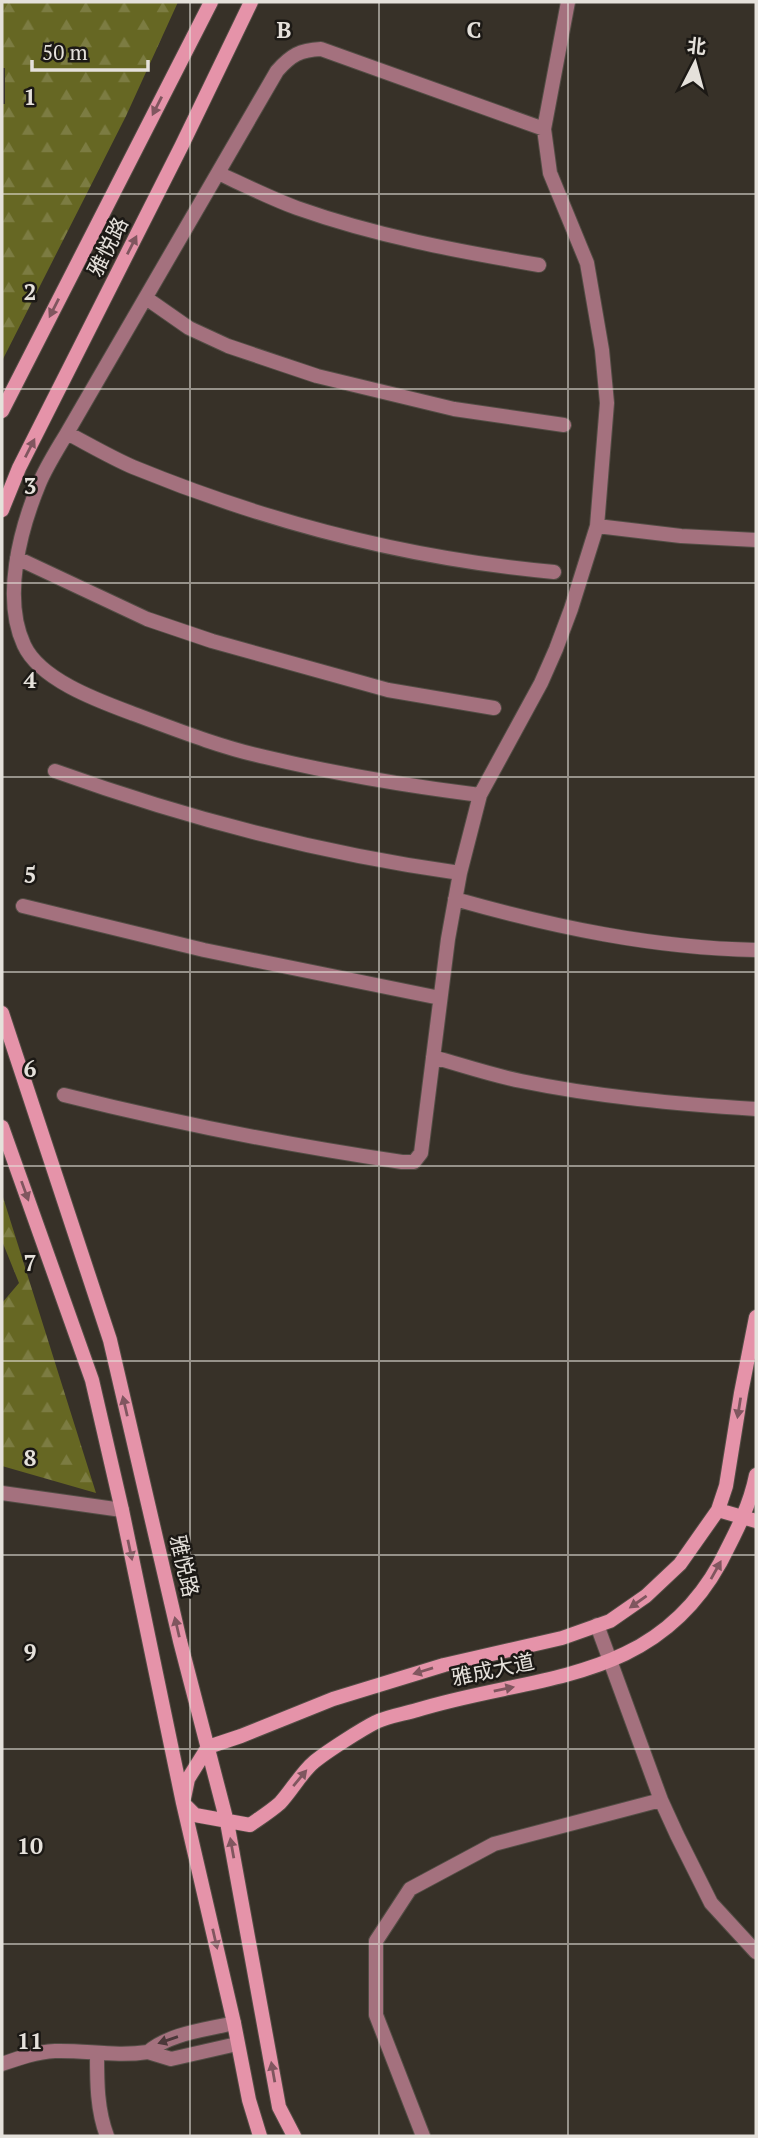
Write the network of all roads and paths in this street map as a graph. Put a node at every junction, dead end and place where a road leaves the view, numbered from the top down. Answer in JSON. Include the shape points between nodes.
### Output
{"nodes":[{"id":1,"x":211,"y":2,"type":"edge"},
{"id":2,"x":251,"y":2,"type":"edge"},
{"id":3,"x":568,"y":2,"type":"edge"},
{"id":4,"x":544,"y":129,"type":"junction"},
{"id":5,"x":218,"y":173,"type":"junction"},
{"id":6,"x":539,"y":265,"type":"dead end"},
{"id":7,"x":146,"y":298,"type":"junction"},
{"id":8,"x":2,"y":411,"type":"edge"},
{"id":9,"x":564,"y":425,"type":"dead end"},
{"id":10,"x":66,"y":433,"type":"junction"},
{"id":11,"x":2,"y":510,"type":"edge"},
{"id":12,"x":597,"y":526,"type":"junction"},
{"id":13,"x":756,"y":540,"type":"edge"},
{"id":14,"x":17,"y":558,"type":"junction"},
{"id":15,"x":554,"y":572,"type":"dead end"},
{"id":16,"x":494,"y":708,"type":"dead end"},
{"id":17,"x":55,"y":771,"type":"dead end"},
{"id":18,"x":480,"y":795,"type":"junction"},
{"id":19,"x":460,"y":873,"type":"junction"},
{"id":20,"x":455,"y":899,"type":"junction"},
{"id":21,"x":23,"y":906,"type":"dead end"},
{"id":22,"x":756,"y":950,"type":"edge"},
{"id":23,"x":440,"y":998,"type":"junction"},
{"id":24,"x":2,"y":1013,"type":"edge"},
{"id":25,"x":433,"y":1057,"type":"junction"},
{"id":26,"x":64,"y":1095,"type":"dead end"},
{"id":27,"x":756,"y":1109,"type":"edge"},
{"id":28,"x":2,"y":1127,"type":"edge"},
{"id":29,"x":756,"y":1317,"type":"edge"},
{"id":30,"x":756,"y":1475,"type":"edge"},
{"id":31,"x":2,"y":1493,"type":"edge"},
{"id":32,"x":122,"y":1510,"type":"junction"},
{"id":33,"x":719,"y":1510,"type":"junction"},
{"id":34,"x":749,"y":1520,"type":"edge"},
{"id":35,"x":597,"y":1625,"type":"junction"},
{"id":36,"x":611,"y":1661,"type":"junction"},
{"id":37,"x":208,"y":1746,"type":"junction"},
{"id":38,"x":661,"y":1800,"type":"junction"},
{"id":39,"x":183,"y":1803,"type":"junction"},
{"id":40,"x":227,"y":1822,"type":"junction"},
{"id":41,"x":756,"y":1952,"type":"edge"},
{"id":42,"x":234,"y":2023,"type":"junction"},
{"id":43,"x":237,"y":2043,"type":"junction"},
{"id":44,"x":148,"y":2052,"type":"junction"},
{"id":45,"x":97,"y":2054,"type":"junction"},
{"id":46,"x":2,"y":2064,"type":"edge"},
{"id":47,"x":107,"y":2136,"type":"edge"},
{"id":48,"x":260,"y":2136,"type":"edge"},
{"id":49,"x":294,"y":2136,"type":"edge"},
{"id":50,"x":423,"y":2136,"type":"edge"}],
"edges":[{"from":1,"to":8,"type":"street","name":"雅悦路","one_way":true},
{"from":11,"to":2,"type":"street","name":"雅悦路","one_way":true},
{"from":3,"to":4,"type":"street"},
{"from":4,"to":5,"type":"street","via":[[346,57],[321,49],[306,50],[292,55],[277,71]]},
{"from":4,"to":12,"type":"street","via":[[550,173],[587,263],[603,350],[607,403]]},
{"from":5,"to":6,"type":"street","via":[[295,207],[370,231]]},
{"from":5,"to":7,"type":"street"},
{"from":7,"to":9,"type":"street","via":[[228,346],[317,376],[454,409]]},
{"from":7,"to":10,"type":"street"},
{"from":10,"to":14,"type":"street","via":[[39,483]]},
{"from":10,"to":15,"type":"street","via":[[142,470],[337,535],[495,567]]},
{"from":12,"to":13,"type":"street"},
{"from":12,"to":18,"type":"street","via":[[556,649]]},
{"from":14,"to":16,"type":"street","via":[[147,619],[212,641],[388,690]]},
{"from":14,"to":18,"type":"street","via":[[15,621],[24,646],[39,667],[64,683],[188,734],[263,757]]},
{"from":17,"to":19,"type":"street","via":[[301,844]]},
{"from":18,"to":19,"type":"street"},
{"from":19,"to":20,"type":"street"},
{"from":20,"to":22,"type":"street","via":[[583,932]]},
{"from":20,"to":23,"type":"street"},
{"from":21,"to":23,"type":"street","via":[[204,950]]},
{"from":23,"to":25,"type":"street"},
{"from":37,"to":24,"type":"street","name":"雅悦路","one_way":true,"via":[[110,1340]]},
{"from":25,"to":26,"type":"street","via":[[425,1135],[414,1162],[301,1147]]},
{"from":25,"to":27,"type":"street","via":[[520,1081],[588,1092]]},
{"from":28,"to":32,"type":"street","one_way":true,"via":[[92,1380]]},
{"from":29,"to":33,"type":"street","one_way":true},
{"from":30,"to":34,"type":"street","name":"雅成大道"},
{"from":31,"to":32,"type":"street"},
{"from":32,"to":39,"type":"street","one_way":true},
{"from":33,"to":34,"type":"street"},
{"from":33,"to":35,"type":"street","one_way":true,"via":[[680,1564],[646,1596]]},
{"from":36,"to":34,"type":"street","name":"雅成大道","one_way":true,"via":[[663,1632],[687,1610]]},
{"from":35,"to":36,"type":"street"},
{"from":35,"to":37,"type":"street","one_way":true,"via":[[333,1699]]},
{"from":36,"to":38,"type":"street"},
{"from":40,"to":36,"type":"street","name":"雅成大道","one_way":true,"via":[[250,1825],[279,1804],[313,1763],[377,1722],[446,1701],[572,1675]]},
{"from":37,"to":39,"type":"street","via":[[188,1779]]},
{"from":37,"to":40,"type":"street","name":"雅悦路"},
{"from":38,"to":41,"type":"street","via":[[711,1903]]},
{"from":38,"to":50,"type":"street","via":[[494,1844],[410,1889],[376,1941],[376,2015]]},
{"from":39,"to":40,"type":"street","name":"雅成大道","via":[[195,1815]]},
{"from":39,"to":42,"type":"street","one_way":true},
{"from":49,"to":40,"type":"street","name":"雅悦路","one_way":true,"via":[[279,2106]]},
{"from":42,"to":43,"type":"street"},
{"from":42,"to":44,"type":"street","one_way":true,"via":[[168,2039]]},
{"from":43,"to":44,"type":"street","via":[[171,2059]]},
{"from":43,"to":48,"type":"street"},
{"from":44,"to":45,"type":"street"},
{"from":45,"to":46,"type":"street","via":[[56,2051]]},
{"from":45,"to":47,"type":"street","via":[[97,2091]]}]}
